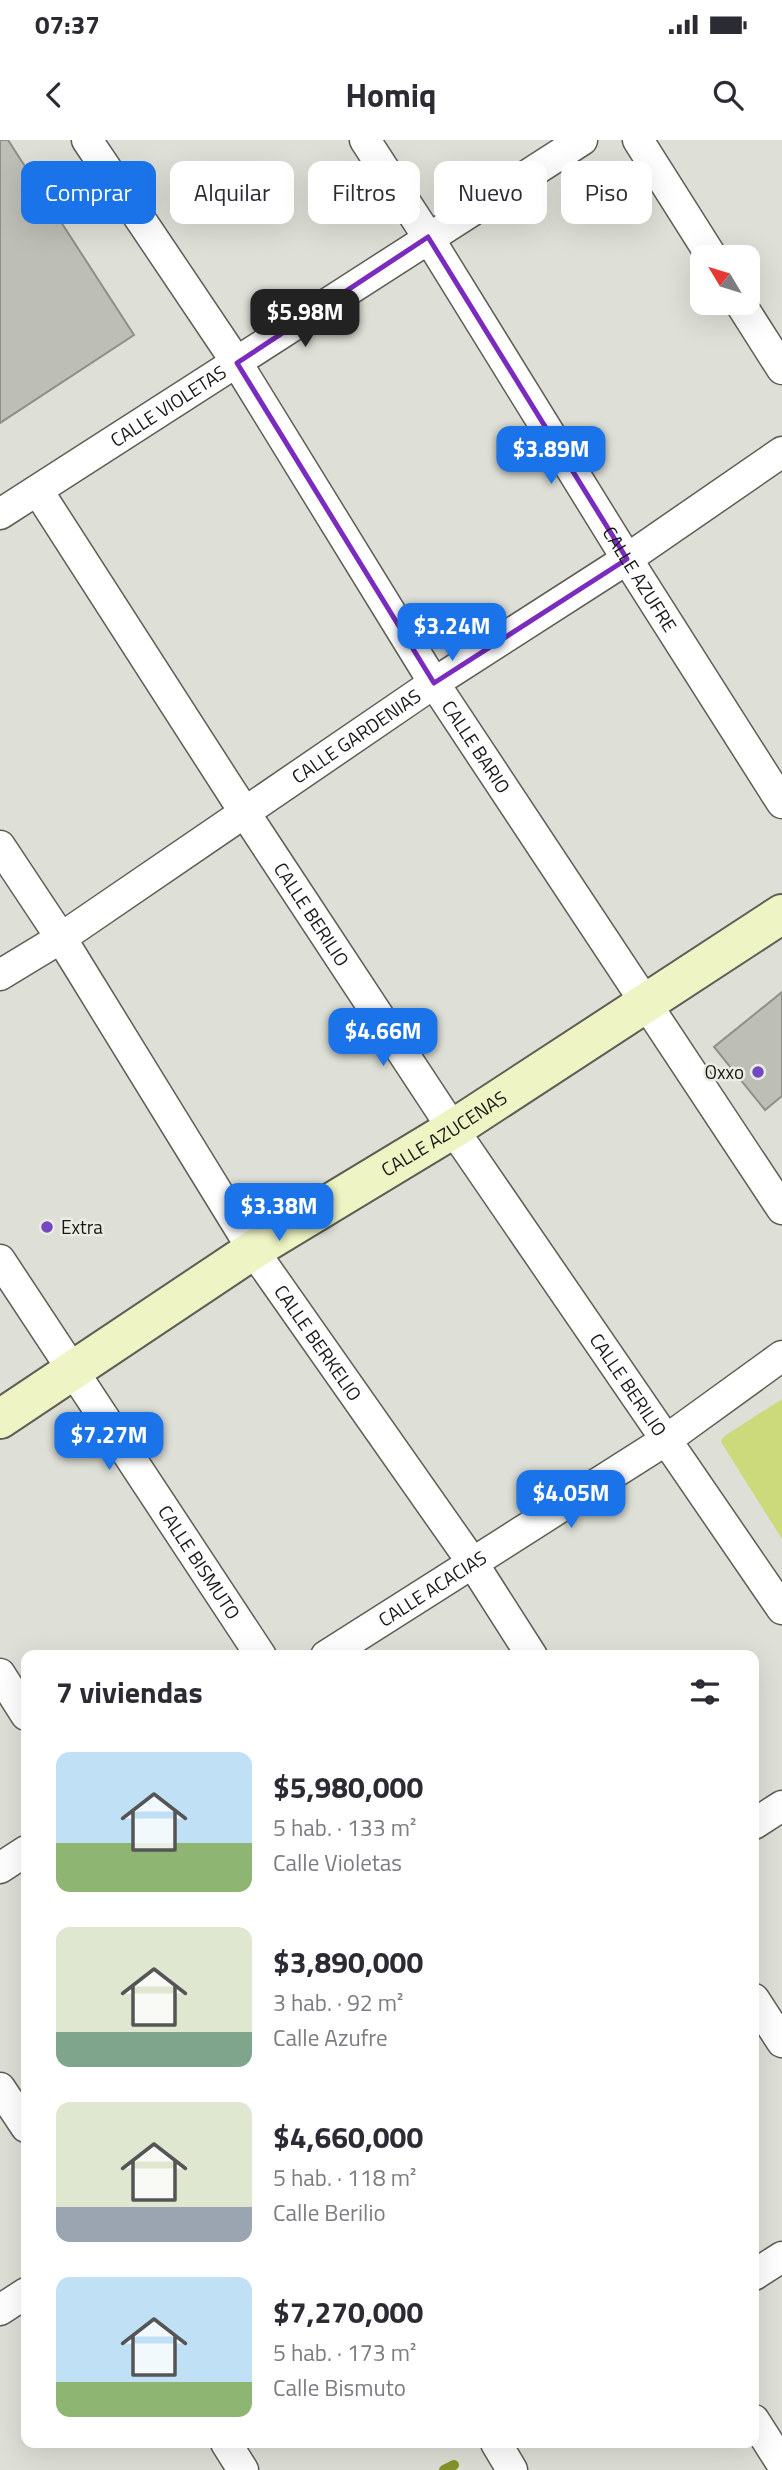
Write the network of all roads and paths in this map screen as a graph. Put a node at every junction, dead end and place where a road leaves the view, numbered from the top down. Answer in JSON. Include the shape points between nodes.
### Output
{"nodes":[{"id":1,"x":87,"y":140,"type":"edge"},
{"id":2,"x":365,"y":140,"type":"edge"},
{"id":3,"x":582,"y":140,"type":"edge"},
{"id":4,"x":638,"y":140,"type":"edge"},
{"id":5,"x":428,"y":237,"type":"junction"},
{"id":6,"x":704,"y":245,"type":"edge"},
{"id":7,"x":748,"y":315,"type":"edge"},
{"id":8,"x":237,"y":363,"type":"junction"},
{"id":9,"x":782,"y":369,"type":"edge"},
{"id":10,"x":782,"y":452,"type":"edge"},
{"id":11,"x":38,"y":491,"type":"junction"},
{"id":12,"x":0,"y":514,"type":"edge"},
{"id":13,"x":627,"y":559,"type":"junction"},
{"id":14,"x":434,"y":683,"type":"junction"},
{"id":15,"x":782,"y":803,"type":"edge"},
{"id":16,"x":244,"y":813,"type":"junction"},
{"id":17,"x":0,"y":846,"type":"edge"},
{"id":18,"x":782,"y":914,"type":"edge"},
{"id":19,"x":61,"y":938,"type":"junction"},
{"id":20,"x":0,"y":975,"type":"edge"},
{"id":21,"x":645,"y":1003,"type":"junction"},
{"id":22,"x":453,"y":1129,"type":"junction"},
{"id":23,"x":782,"y":1209,"type":"edge"},
{"id":24,"x":253,"y":1250,"type":"junction"},
{"id":25,"x":0,"y":1260,"type":"edge"},
{"id":26,"x":782,"y":1356,"type":"edge"},
{"id":27,"x":73,"y":1371,"type":"junction"},
{"id":28,"x":0,"y":1419,"type":"edge"},
{"id":29,"x":666,"y":1440,"type":"junction"},
{"id":30,"x":472,"y":1562,"type":"junction"},
{"id":31,"x":782,"y":1609,"type":"edge"},
{"id":32,"x":257,"y":1650,"type":"edge"},
{"id":33,"x":335,"y":1650,"type":"edge"},
{"id":34,"x":528,"y":1650,"type":"edge"},
{"id":35,"x":0,"y":1674,"type":"edge"},
{"id":36,"x":21,"y":1707,"type":"edge"},
{"id":37,"x":782,"y":1806,"type":"edge"},
{"id":38,"x":759,"y":1821,"type":"edge"},
{"id":39,"x":21,"y":1854,"type":"edge"},
{"id":40,"x":0,"y":1868,"type":"edge"},
{"id":41,"x":759,"y":2007,"type":"edge"},
{"id":42,"x":782,"y":2042,"type":"edge"},
{"id":43,"x":0,"y":2088,"type":"edge"},
{"id":44,"x":21,"y":2120,"type":"edge"},
{"id":45,"x":782,"y":2257,"type":"edge"},
{"id":46,"x":759,"y":2272,"type":"edge"},
{"id":47,"x":21,"y":2296,"type":"edge"},
{"id":48,"x":0,"y":2310,"type":"edge"},
{"id":49,"x":759,"y":2428,"type":"edge"},
{"id":50,"x":229,"y":2448,"type":"edge"},
{"id":51,"x":499,"y":2448,"type":"edge"},
{"id":52,"x":782,"y":2464,"type":"edge"},
{"id":53,"x":243,"y":2470,"type":"edge"},
{"id":54,"x":512,"y":2470,"type":"edge"}],
"edges":[{"from":1,"to":8,"type":"street","name":"CALLE BARIO"},
{"from":2,"to":5,"type":"street","name":"CALLE AZUFRE"},
{"from":3,"to":5,"type":"street","name":"CALLE VIOLETAS"},
{"from":4,"to":6,"type":"street"},
{"from":5,"to":8,"type":"street","name":"CALLE VIOLETAS"},
{"from":5,"to":13,"type":"street","name":"CALLE AZUFRE"},
{"from":7,"to":9,"type":"street"},
{"from":8,"to":11,"type":"street","name":"CALLE VIOLETAS"},
{"from":8,"to":14,"type":"street","name":"CALLE BARIO"},
{"from":10,"to":13,"type":"street","name":"CALLE GARDENIAS"},
{"from":11,"to":12,"type":"street","name":"CALLE VIOLETAS"},
{"from":11,"to":16,"type":"street","name":"CALLE BERILIO"},
{"from":13,"to":14,"type":"street","name":"CALLE GARDENIAS"},
{"from":13,"to":15,"type":"street","name":"CALLE AZUFRE"},
{"from":14,"to":16,"type":"street","name":"CALLE GARDENIAS"},
{"from":14,"to":21,"type":"street","name":"CALLE BARIO"},
{"from":16,"to":19,"type":"street","name":"CALLE GARDENIAS"},
{"from":16,"to":22,"type":"street","name":"CALLE BERILIO"},
{"from":17,"to":19,"type":"street","name":"CALLE BERKELIO"},
{"from":18,"to":21,"type":"street","name":"CALLE AZUCENAS"},
{"from":19,"to":20,"type":"street","name":"CALLE GARDENIAS"},
{"from":19,"to":24,"type":"street","name":"CALLE BERKELIO"},
{"from":21,"to":22,"type":"street","name":"CALLE AZUCENAS"},
{"from":21,"to":23,"type":"street","name":"CALLE BARIO"},
{"from":22,"to":24,"type":"street","name":"CALLE AZUCENAS"},
{"from":22,"to":29,"type":"street","name":"CALLE BERILIO"},
{"from":24,"to":27,"type":"street","name":"CALLE AZUCENAS"},
{"from":24,"to":30,"type":"street","name":"CALLE BERKELIO"},
{"from":25,"to":27,"type":"street","name":"CALLE BISMUTO"},
{"from":26,"to":29,"type":"street","name":"CALLE ACACIAS"},
{"from":27,"to":28,"type":"street","name":"CALLE AZUCENAS"},
{"from":27,"to":32,"type":"street","name":"CALLE BISMUTO"},
{"from":29,"to":30,"type":"street","name":"CALLE ACACIAS"},
{"from":29,"to":31,"type":"street","name":"CALLE BERILIO"},
{"from":30,"to":33,"type":"street","name":"CALLE ACACIAS"},
{"from":30,"to":34,"type":"street","name":"CALLE BERKELIO"},
{"from":35,"to":36,"type":"street"},
{"from":37,"to":38,"type":"street"},
{"from":39,"to":40,"type":"street"},
{"from":41,"to":42,"type":"street"},
{"from":43,"to":44,"type":"street"},
{"from":45,"to":46,"type":"street"},
{"from":47,"to":48,"type":"street"},
{"from":49,"to":52,"type":"street"},
{"from":50,"to":53,"type":"street"},
{"from":51,"to":54,"type":"street"}]}
